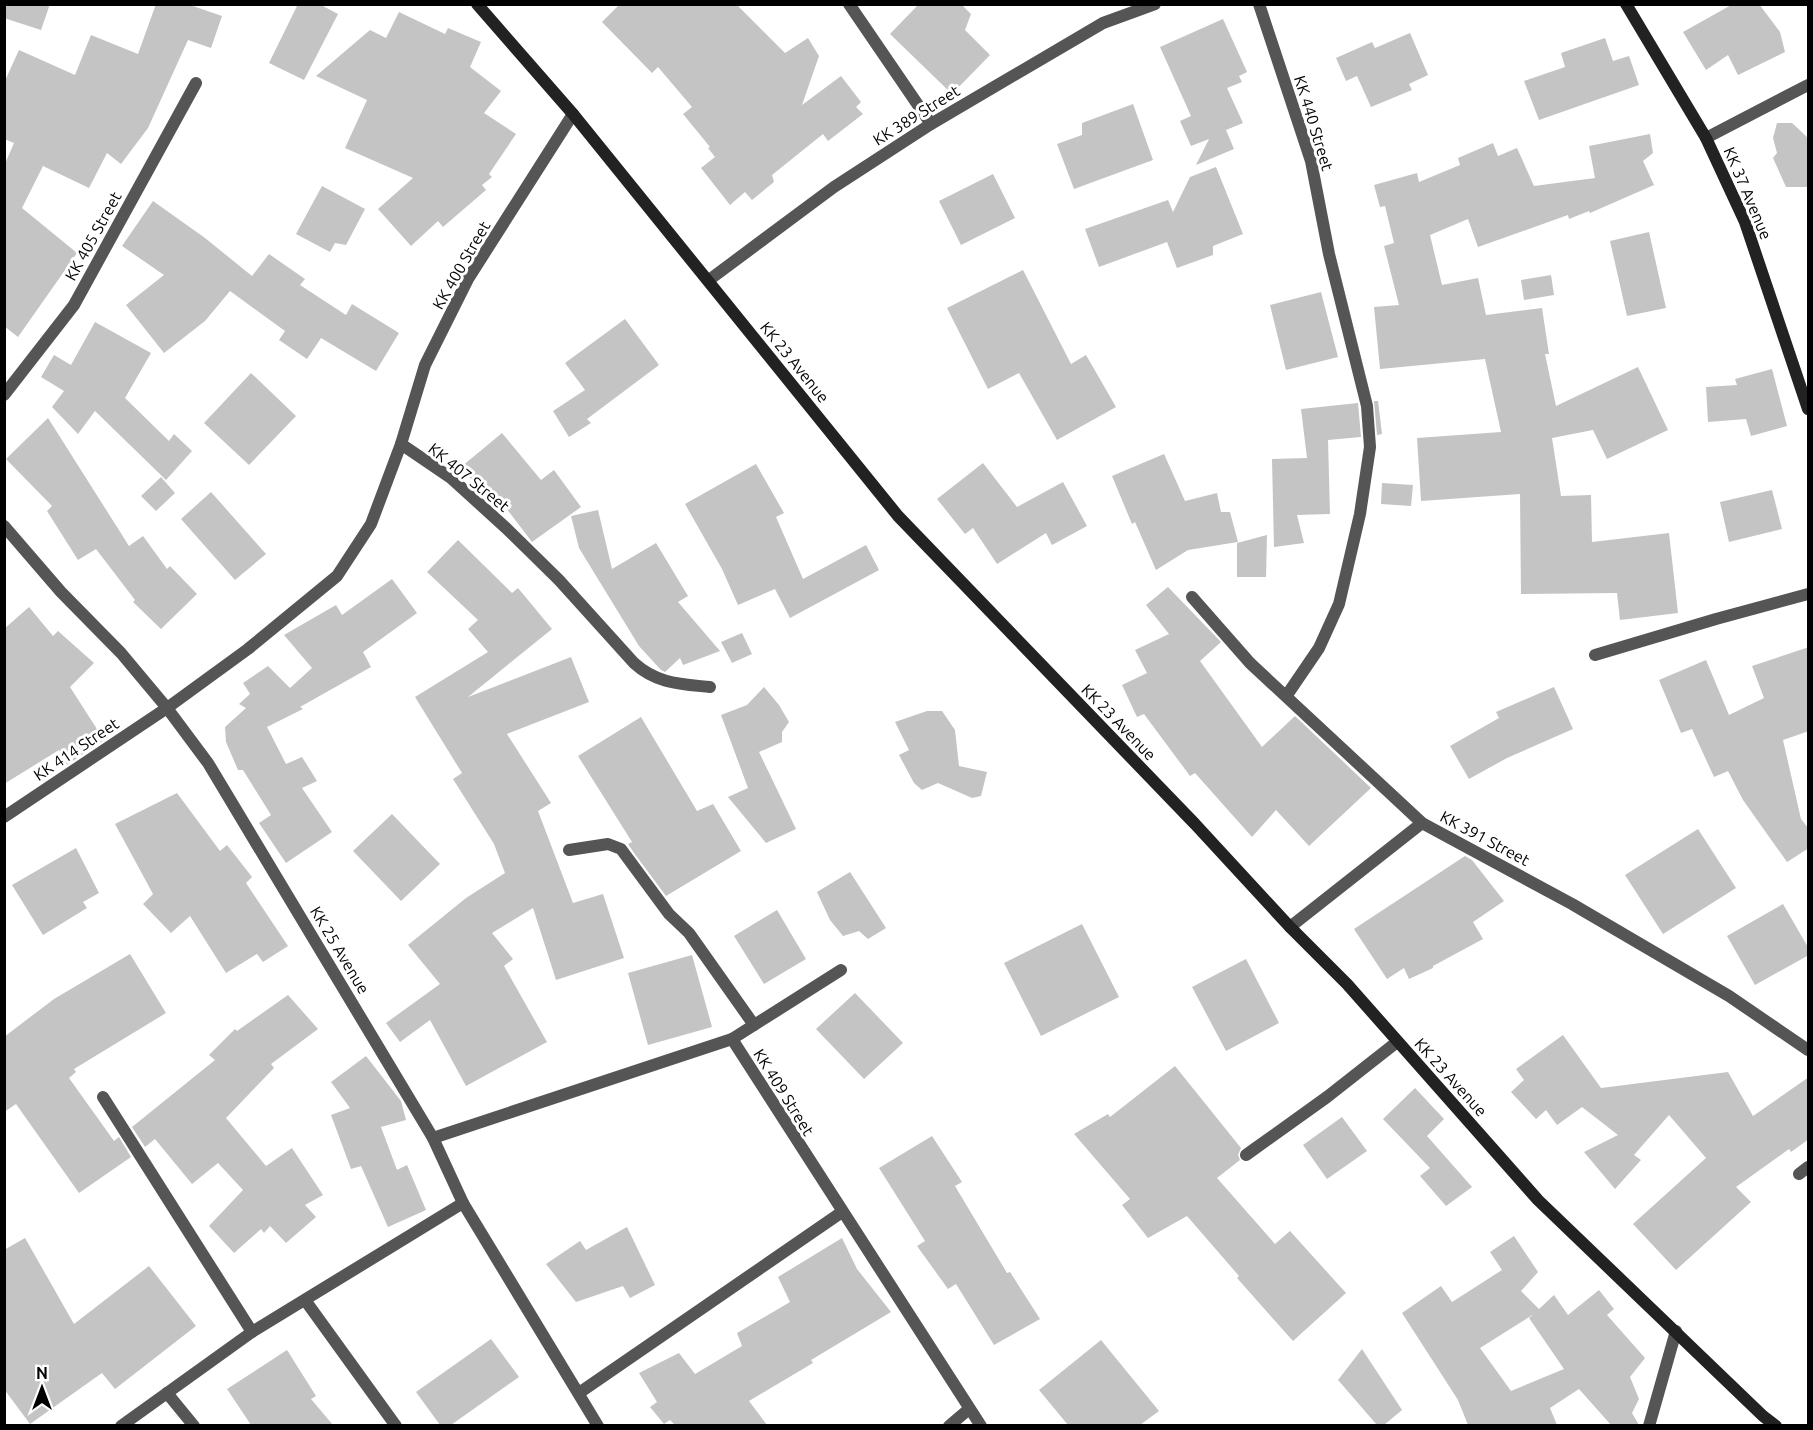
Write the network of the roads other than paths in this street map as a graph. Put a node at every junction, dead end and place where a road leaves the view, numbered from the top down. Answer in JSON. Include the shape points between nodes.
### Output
{"nodes":[{"id":1,"x":477,"y":4,"type":"edge"},
{"id":2,"x":849,"y":4,"type":"edge"},
{"id":3,"x":1155,"y":4,"type":"edge"},
{"id":4,"x":1259,"y":4,"type":"edge"},
{"id":5,"x":1626,"y":4,"type":"edge"},
{"id":6,"x":196,"y":83,"type":"dead end"},
{"id":7,"x":1809,"y":85,"type":"edge"},
{"id":8,"x":573,"y":114,"type":"junction"},
{"id":9,"x":931,"y":124,"type":"junction"},
{"id":10,"x":1706,"y":138,"type":"junction"},
{"id":11,"x":709,"y":280,"type":"junction"},
{"id":12,"x":4,"y":396,"type":"edge"},
{"id":13,"x":1809,"y":409,"type":"edge"},
{"id":14,"x":401,"y":444,"type":"junction"},
{"id":15,"x":4,"y":526,"type":"edge"},
{"id":16,"x":1809,"y":594,"type":"edge"},
{"id":17,"x":1192,"y":597,"type":"dead end"},
{"id":18,"x":1595,"y":655,"type":"dead end"},
{"id":19,"x":710,"y":687,"type":"dead end"},
{"id":20,"x":1287,"y":695,"type":"junction"},
{"id":21,"x":167,"y":708,"type":"junction"},
{"id":22,"x":4,"y":817,"type":"edge"},
{"id":23,"x":1422,"y":823,"type":"junction"},
{"id":24,"x":569,"y":850,"type":"dead end"},
{"id":25,"x":1290,"y":927,"type":"junction"},
{"id":26,"x":841,"y":970,"type":"dead end"},
{"id":27,"x":754,"y":1025,"type":"junction"},
{"id":28,"x":732,"y":1039,"type":"junction"},
{"id":29,"x":1397,"y":1042,"type":"junction"},
{"id":30,"x":1809,"y":1050,"type":"edge"},
{"id":31,"x":103,"y":1097,"type":"dead end"},
{"id":32,"x":433,"y":1138,"type":"junction"},
{"id":33,"x":1246,"y":1155,"type":"dead end"},
{"id":34,"x":463,"y":1203,"type":"junction"},
{"id":35,"x":842,"y":1212,"type":"junction"},
{"id":36,"x":305,"y":1300,"type":"junction"},
{"id":37,"x":1676,"y":1330,"type":"junction"},
{"id":38,"x":252,"y":1332,"type":"junction"},
{"id":39,"x":167,"y":1393,"type":"junction"},
{"id":40,"x":579,"y":1393,"type":"junction"},
{"id":41,"x":969,"y":1409,"type":"junction"},
{"id":42,"x":121,"y":1425,"type":"edge"},
{"id":43,"x":194,"y":1425,"type":"edge"},
{"id":44,"x":396,"y":1425,"type":"edge"},
{"id":45,"x":598,"y":1425,"type":"edge"},
{"id":46,"x":949,"y":1425,"type":"edge"},
{"id":47,"x":981,"y":1425,"type":"edge"},
{"id":48,"x":1649,"y":1425,"type":"edge"},
{"id":49,"x":1776,"y":1425,"type":"edge"}],
"edges":[{"from":1,"to":8,"type":"main road","name":"KK 23 Avenue"},
{"from":2,"to":9,"type":"street"},
{"from":3,"to":9,"type":"street","name":"KK 389 Street","via":[[1103,23]]},
{"from":4,"to":20,"type":"street","name":"KK 440 Street","via":[[1311,161],[1329,254],[1367,406],[1370,447],[1340,604],[1319,648]]},
{"from":5,"to":10,"type":"main road","name":"KK 37 Avenue"},
{"from":6,"to":12,"type":"street","name":"KK 405 Street","via":[[74,305]]},
{"from":7,"to":10,"type":"street"},
{"from":8,"to":11,"type":"main road","name":"KK 23 Avenue"},
{"from":8,"to":14,"type":"street","name":"KK 400 Street","via":[[468,279],[425,365]]},
{"from":9,"to":11,"type":"street","name":"KK 389 Street","via":[[834,187]]},
{"from":10,"to":13,"type":"main road","name":"KK 37 Avenue","via":[[1745,222]]},
{"from":11,"to":25,"type":"main road","name":"KK 23 Avenue","via":[[898,516]]},
{"from":14,"to":19,"type":"street","name":"KK 407 Street","via":[[451,478],[506,528],[646,674],[669,682]]},
{"from":14,"to":21,"type":"street","via":[[370,524],[337,576],[248,649]]},
{"from":15,"to":21,"type":"street","name":"KK 25 Avenue"},
{"from":16,"to":18,"type":"street"},
{"from":17,"to":20,"type":"street","name":"KK 391 Street","via":[[1250,663]]},
{"from":20,"to":23,"type":"street","name":"KK 391 Street"},
{"from":21,"to":22,"type":"street","name":"KK 414 Street"},
{"from":21,"to":32,"type":"street","name":"KK 25 Avenue","via":[[214,772]]},
{"from":23,"to":25,"type":"street"},
{"from":23,"to":30,"type":"street","name":"KK 391 Street","via":[[1572,904],[1728,996]]},
{"from":24,"to":27,"type":"street","via":[[608,844],[621,849],[669,914],[689,933]]},
{"from":25,"to":29,"type":"main road","name":"KK 23 Avenue"},
{"from":26,"to":27,"type":"street"},
{"from":27,"to":28,"type":"street"},
{"from":28,"to":32,"type":"street","name":"KK 409 Street"},
{"from":28,"to":35,"type":"street","name":"KK 409 Street"},
{"from":29,"to":33,"type":"street"},
{"from":29,"to":37,"type":"main road","name":"KK 23 Avenue","via":[[1538,1200]]},
{"from":31,"to":38,"type":"street"},
{"from":32,"to":34,"type":"street","name":"KK 25 Avenue"},
{"from":34,"to":36,"type":"street"},
{"from":34,"to":40,"type":"street","name":"KK 25 Avenue"},
{"from":35,"to":40,"type":"street"},
{"from":35,"to":41,"type":"street","name":"KK 409 Street"},
{"from":36,"to":38,"type":"street"},
{"from":36,"to":44,"type":"street"},
{"from":37,"to":48,"type":"street"},
{"from":37,"to":49,"type":"main road","name":"KK 23 Avenue"},
{"from":38,"to":39,"type":"street"},
{"from":39,"to":42,"type":"street"},
{"from":39,"to":43,"type":"street"},
{"from":40,"to":45,"type":"street","name":"KK 25 Avenue"},
{"from":41,"to":46,"type":"street"},
{"from":41,"to":47,"type":"street","name":"KK 409 Street"}]}
